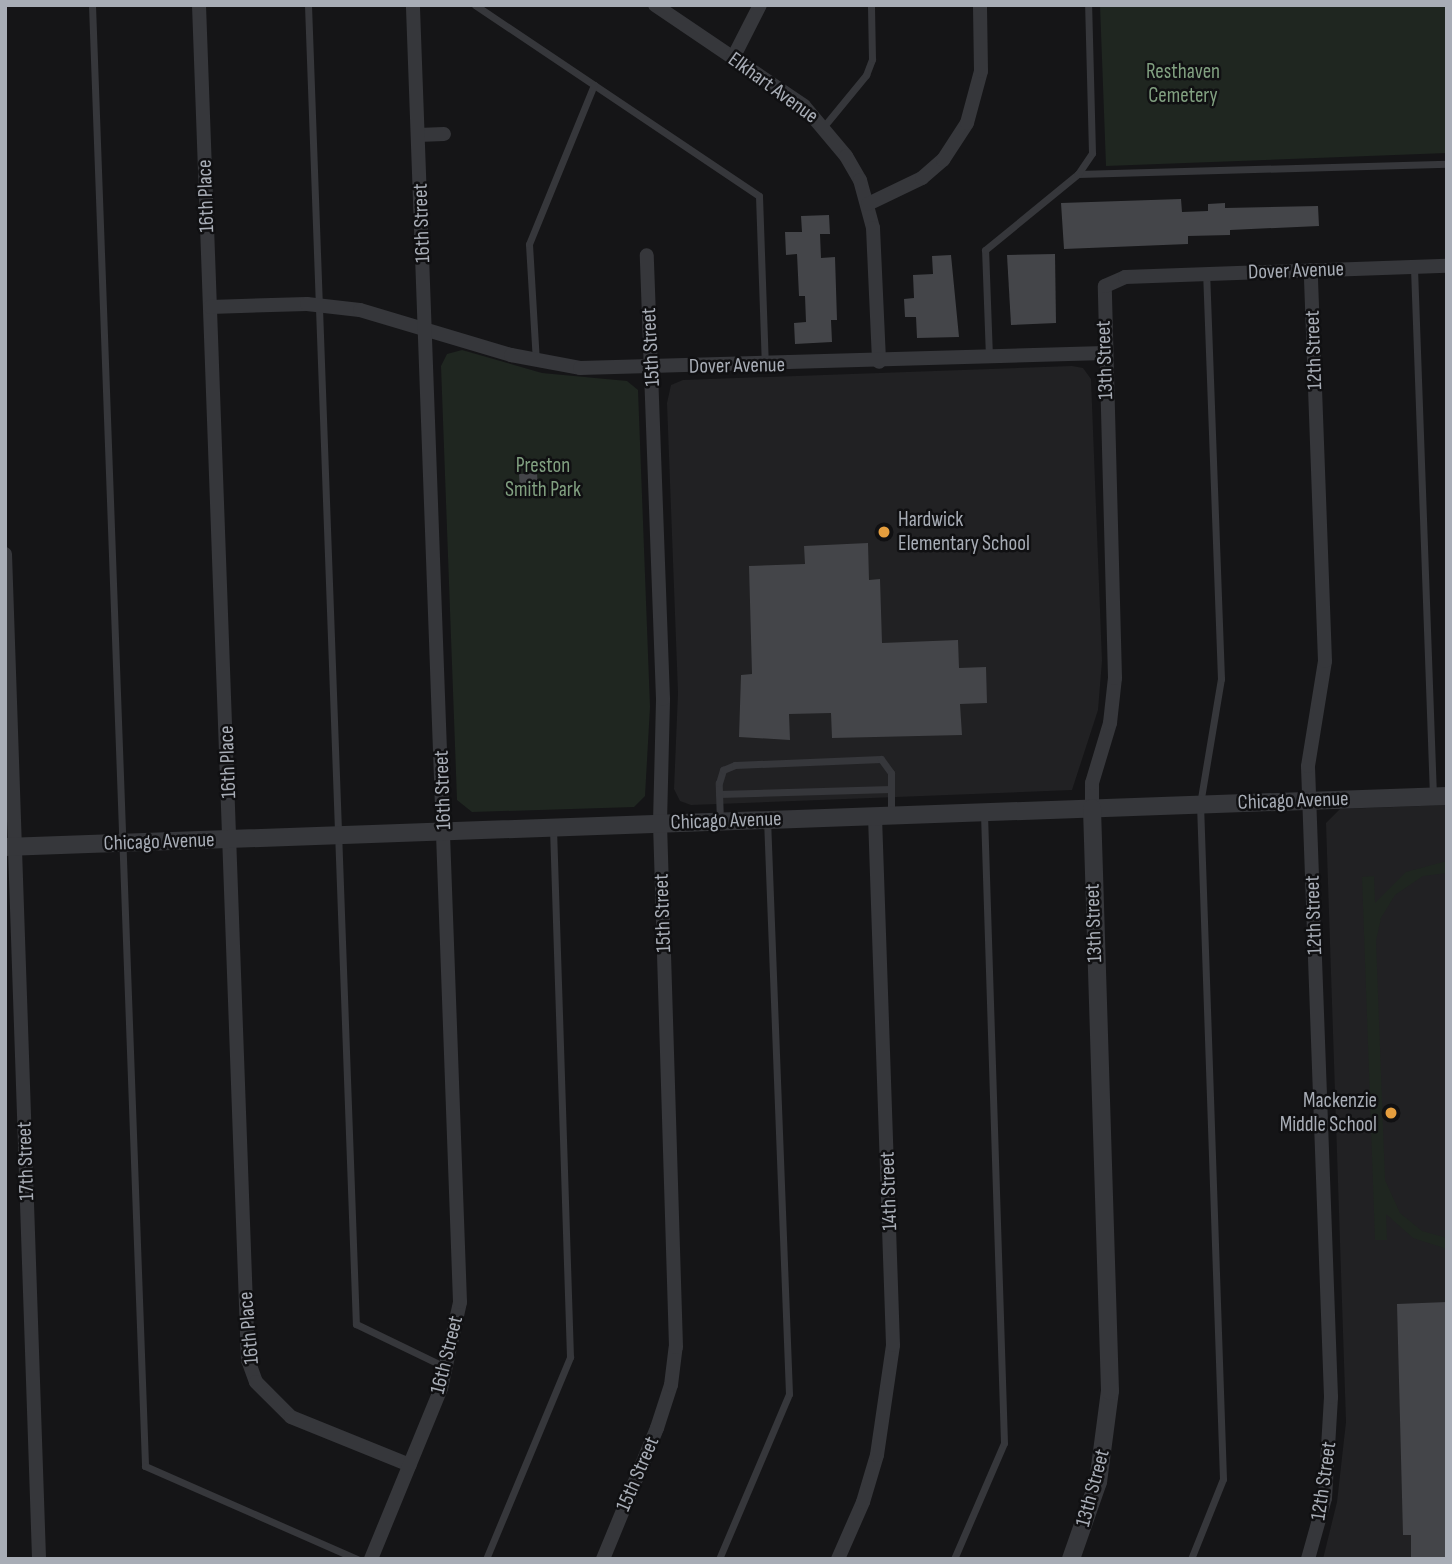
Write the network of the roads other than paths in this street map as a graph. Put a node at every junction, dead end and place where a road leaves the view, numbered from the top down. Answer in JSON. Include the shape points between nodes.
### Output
{"nodes":[{"id":1,"x":92,"y":5,"type":"edge"},
{"id":2,"x":199,"y":5,"type":"edge"},
{"id":3,"x":308,"y":5,"type":"edge"},
{"id":4,"x":413,"y":5,"type":"edge"},
{"id":5,"x":475,"y":5,"type":"edge"},
{"id":6,"x":654,"y":5,"type":"edge"},
{"id":7,"x":760,"y":5,"type":"edge"},
{"id":8,"x":870,"y":5,"type":"edge"},
{"id":9,"x":980,"y":5,"type":"edge"},
{"id":10,"x":1088,"y":5,"type":"edge"},
{"id":11,"x":733,"y":58,"type":"junction"},
{"id":12,"x":594,"y":85,"type":"junction"},
{"id":13,"x":825,"y":125,"type":"junction"},
{"id":14,"x":444,"y":134,"type":"dead end"},
{"id":15,"x":418,"y":135,"type":"junction"},
{"id":16,"x":1447,"y":164,"type":"edge"},
{"id":17,"x":1078,"y":174,"type":"junction"},
{"id":18,"x":869,"y":204,"type":"junction"},
{"id":19,"x":646,"y":255,"type":"dead end"},
{"id":20,"x":1447,"y":266,"type":"edge"},
{"id":21,"x":1414,"y":267,"type":"junction"},
{"id":22,"x":1311,"y":270,"type":"junction"},
{"id":23,"x":1206,"y":274,"type":"junction"},
{"id":24,"x":1105,"y":286,"type":"joint"},
{"id":25,"x":319,"y":305,"type":"junction"},
{"id":26,"x":210,"y":307,"type":"junction"},
{"id":27,"x":426,"y":329,"type":"junction"},
{"id":28,"x":1105,"y":353,"type":"junction"},
{"id":29,"x":989,"y":358,"type":"junction"},
{"id":30,"x":536,"y":362,"type":"junction"},
{"id":31,"x":879,"y":362,"type":"junction"},
{"id":32,"x":765,"y":365,"type":"junction"},
{"id":33,"x":652,"y":368,"type":"junction"},
{"id":34,"x":5,"y":554,"type":"edge"},
{"id":35,"x":891,"y":789,"type":"junction"},
{"id":36,"x":719,"y":794,"type":"junction"},
{"id":37,"x":1440,"y":796,"type":"edge"},
{"id":38,"x":1309,"y":800,"type":"junction"},
{"id":39,"x":1200,"y":804,"type":"junction"},
{"id":40,"x":1091,"y":808,"type":"junction"},
{"id":41,"x":984,"y":812,"type":"junction"},
{"id":42,"x":883,"y":815,"type":"junction"},
{"id":43,"x":768,"y":819,"type":"junction"},
{"id":44,"x":720,"y":821,"type":"junction"},
{"id":45,"x":660,"y":823,"type":"junction"},
{"id":46,"x":553,"y":827,"type":"junction"},
{"id":47,"x":445,"y":831,"type":"junction"},
{"id":48,"x":337,"y":835,"type":"junction"},
{"id":49,"x":231,"y":839,"type":"junction"},
{"id":50,"x":121,"y":843,"type":"junction"},
{"id":51,"x":10,"y":847,"type":"edge"},
{"id":52,"x":447,"y":1368,"type":"junction"},
{"id":53,"x":410,"y":1465,"type":"junction"},
{"id":54,"x":39,"y":1559,"type":"edge"},
{"id":55,"x":357,"y":1559,"type":"edge"},
{"id":56,"x":371,"y":1559,"type":"edge"},
{"id":57,"x":486,"y":1559,"type":"edge"},
{"id":58,"x":603,"y":1559,"type":"edge"},
{"id":59,"x":719,"y":1559,"type":"edge"},
{"id":60,"x":838,"y":1559,"type":"edge"},
{"id":61,"x":954,"y":1559,"type":"edge"},
{"id":62,"x":1071,"y":1559,"type":"edge"},
{"id":63,"x":1191,"y":1559,"type":"edge"},
{"id":64,"x":1308,"y":1559,"type":"edge"}],
"edges":[{"from":1,"to":50,"type":"lane"},
{"from":2,"to":26,"type":"street","name":"16th Place"},
{"from":3,"to":25,"type":"lane"},
{"from":4,"to":15,"type":"street","name":"16th Street"},
{"from":5,"to":12,"type":"lane"},
{"from":6,"to":11,"type":"street","name":"Elkhart Avenue"},
{"from":7,"to":11,"type":"street"},
{"from":8,"to":13,"type":"lane","via":[[872,59],[866,75]]},
{"from":9,"to":18,"type":"street","via":[[981,71],[967,123],[943,160],[922,178]]},
{"from":10,"to":17,"type":"lane","via":[[1092,153]]},
{"from":11,"to":13,"type":"street","name":"Elkhart Avenue"},
{"from":12,"to":30,"type":"lane","via":[[529,244]]},
{"from":12,"to":32,"type":"lane","via":[[759,196]]},
{"from":13,"to":18,"type":"street","name":"Elkhart Avenue","via":[[860,180]]},
{"from":14,"to":15,"type":"street"},
{"from":15,"to":27,"type":"street","name":"16th Street"},
{"from":16,"to":17,"type":"lane"},
{"from":17,"to":29,"type":"lane","via":[[985,250]]},
{"from":18,"to":31,"type":"street","name":"Elkhart Avenue"},
{"from":19,"to":33,"type":"street","name":"15th Street"},
{"from":20,"to":21,"type":"street","name":"Dover Avenue"},
{"from":21,"to":22,"type":"street","name":"Dover Avenue"},
{"from":21,"to":37,"type":"lane"},
{"from":22,"to":23,"type":"street","name":"Dover Avenue"},
{"from":22,"to":38,"type":"street","name":"12th Street","via":[[1325,661],[1310,742]]},
{"from":23,"to":24,"type":"street","name":"Dover Avenue","via":[[1125,277]]},
{"from":23,"to":39,"type":"lane","via":[[1221,679]]},
{"from":24,"to":28,"type":"street","name":"13th Street"},
{"from":25,"to":26,"type":"street","name":"Dover Avenue"},
{"from":25,"to":27,"type":"street","name":"Dover Avenue","via":[[360,310]]},
{"from":25,"to":48,"type":"lane"},
{"from":26,"to":49,"type":"street","name":"16th Place"},
{"from":27,"to":30,"type":"street","name":"Dover Avenue"},
{"from":27,"to":47,"type":"street","name":"16th Street"},
{"from":28,"to":29,"type":"street","name":"Dover Avenue"},
{"from":28,"to":40,"type":"street","name":"13th Street","via":[[1115,678],[1110,723],[1092,783]]},
{"from":29,"to":31,"type":"street","name":"Dover Avenue"},
{"from":30,"to":33,"type":"street","name":"Dover Avenue","via":[[580,368]]},
{"from":31,"to":32,"type":"street","name":"Dover Avenue"},
{"from":32,"to":33,"type":"street","name":"Dover Avenue"},
{"from":33,"to":45,"type":"street","name":"15th Street","via":[[663,699]]},
{"from":34,"to":51,"type":"street","name":"17th Street"},
{"from":35,"to":36,"type":"lane"},
{"from":35,"to":36,"type":"lane","via":[[891,773],[881,759],[735,765],[723,770]]},
{"from":35,"to":42,"type":"lane"},
{"from":36,"to":44,"type":"lane"},
{"from":37,"to":38,"type":"street","name":"Chicago Avenue"},
{"from":38,"to":39,"type":"street","name":"Chicago Avenue"},
{"from":38,"to":64,"type":"street","name":"12th Street","via":[[1331,1397],[1325,1498]]},
{"from":39,"to":40,"type":"street","name":"Chicago Avenue"},
{"from":39,"to":63,"type":"lane","via":[[1223,1479]]},
{"from":40,"to":41,"type":"street","name":"Chicago Avenue"},
{"from":40,"to":62,"type":"street","name":"13th Street","via":[[1110,1391],[1098,1482]]},
{"from":41,"to":42,"type":"street","name":"Chicago Avenue"},
{"from":41,"to":61,"type":"lane","via":[[1004,1443]]},
{"from":42,"to":43,"type":"street","name":"Chicago Avenue"},
{"from":42,"to":60,"type":"street","name":"14th Street","via":[[893,1345],[877,1455]]},
{"from":43,"to":44,"type":"street","name":"Chicago Avenue"},
{"from":43,"to":59,"type":"lane","via":[[789,1394]]},
{"from":44,"to":45,"type":"street","name":"Chicago Avenue"},
{"from":45,"to":46,"type":"street","name":"Chicago Avenue"},
{"from":45,"to":58,"type":"street","name":"15th Street","via":[[676,1347],[671,1385],[657,1428]]},
{"from":46,"to":47,"type":"street","name":"Chicago Avenue"},
{"from":46,"to":57,"type":"lane","via":[[570,1357]]},
{"from":47,"to":48,"type":"street","name":"Chicago Avenue"},
{"from":47,"to":52,"type":"street","name":"16th Street","via":[[460,1302]]},
{"from":48,"to":49,"type":"street","name":"Chicago Avenue"},
{"from":48,"to":52,"type":"lane","via":[[356,1324]]},
{"from":49,"to":50,"type":"street","name":"Chicago Avenue"},
{"from":49,"to":53,"type":"street","name":"16th Place","via":[[248,1360],[256,1382],[291,1417]]},
{"from":50,"to":51,"type":"street","name":"Chicago Avenue"},
{"from":50,"to":55,"type":"lane","via":[[145,1466]]},
{"from":51,"to":54,"type":"street","name":"17th Street"},
{"from":52,"to":53,"type":"street","name":"16th Street"},
{"from":53,"to":56,"type":"street","name":"16th Street"}]}
